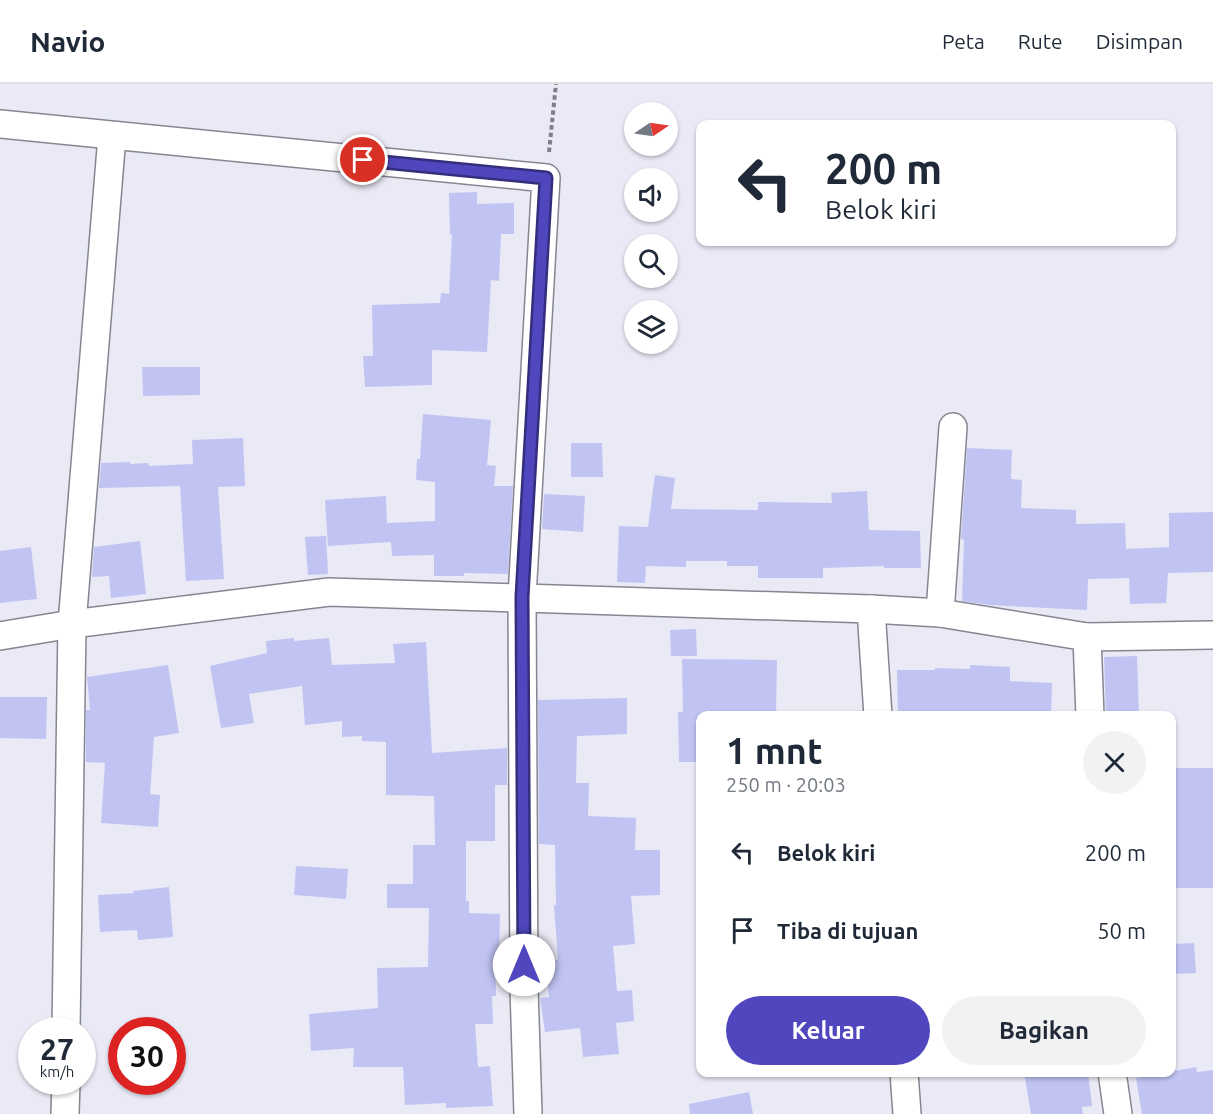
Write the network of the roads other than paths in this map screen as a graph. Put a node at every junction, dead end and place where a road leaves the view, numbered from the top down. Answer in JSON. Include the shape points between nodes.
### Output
{"nodes":[{"id":1,"x":0,"y":124,"type":"edge"},
{"id":2,"x":112,"y":136,"type":"junction"},
{"id":3,"x":952,"y":427,"type":"dead end"},
{"id":4,"x":522,"y":597,"type":"junction"},
{"id":5,"x":871,"y":609,"type":"junction"},
{"id":6,"x":940,"y":613,"type":"junction"},
{"id":7,"x":72,"y":624,"type":"junction"},
{"id":8,"x":1213,"y":635,"type":"edge"},
{"id":9,"x":0,"y":636,"type":"edge"},
{"id":10,"x":1087,"y":637,"type":"junction"},
{"id":11,"x":878,"y":711,"type":"edge"},
{"id":12,"x":1089,"y":711,"type":"edge"},
{"id":13,"x":66,"y":1017,"type":"edge"},
{"id":14,"x":904,"y":1077,"type":"edge"},
{"id":15,"x":1113,"y":1077,"type":"edge"},
{"id":16,"x":66,"y":1095,"type":"edge"},
{"id":17,"x":65,"y":1114,"type":"edge"},
{"id":18,"x":528,"y":1114,"type":"edge"},
{"id":19,"x":907,"y":1114,"type":"edge"},
{"id":20,"x":1118,"y":1114,"type":"edge"}],
"edges":[{"from":1,"to":2,"type":"street"},
{"from":2,"to":4,"type":"street","via":[[546,178]]},
{"from":2,"to":7,"type":"street"},
{"from":3,"to":6,"type":"street"},
{"from":4,"to":5,"type":"street"},
{"from":4,"to":7,"type":"street","via":[[329,592]]},
{"from":4,"to":18,"type":"street"},
{"from":5,"to":6,"type":"street"},
{"from":5,"to":11,"type":"street"},
{"from":6,"to":10,"type":"street"},
{"from":7,"to":9,"type":"street"},
{"from":7,"to":13,"type":"street"},
{"from":8,"to":10,"type":"street"},
{"from":10,"to":12,"type":"street"},
{"from":14,"to":19,"type":"street"},
{"from":15,"to":20,"type":"street"},
{"from":16,"to":17,"type":"street"}]}
